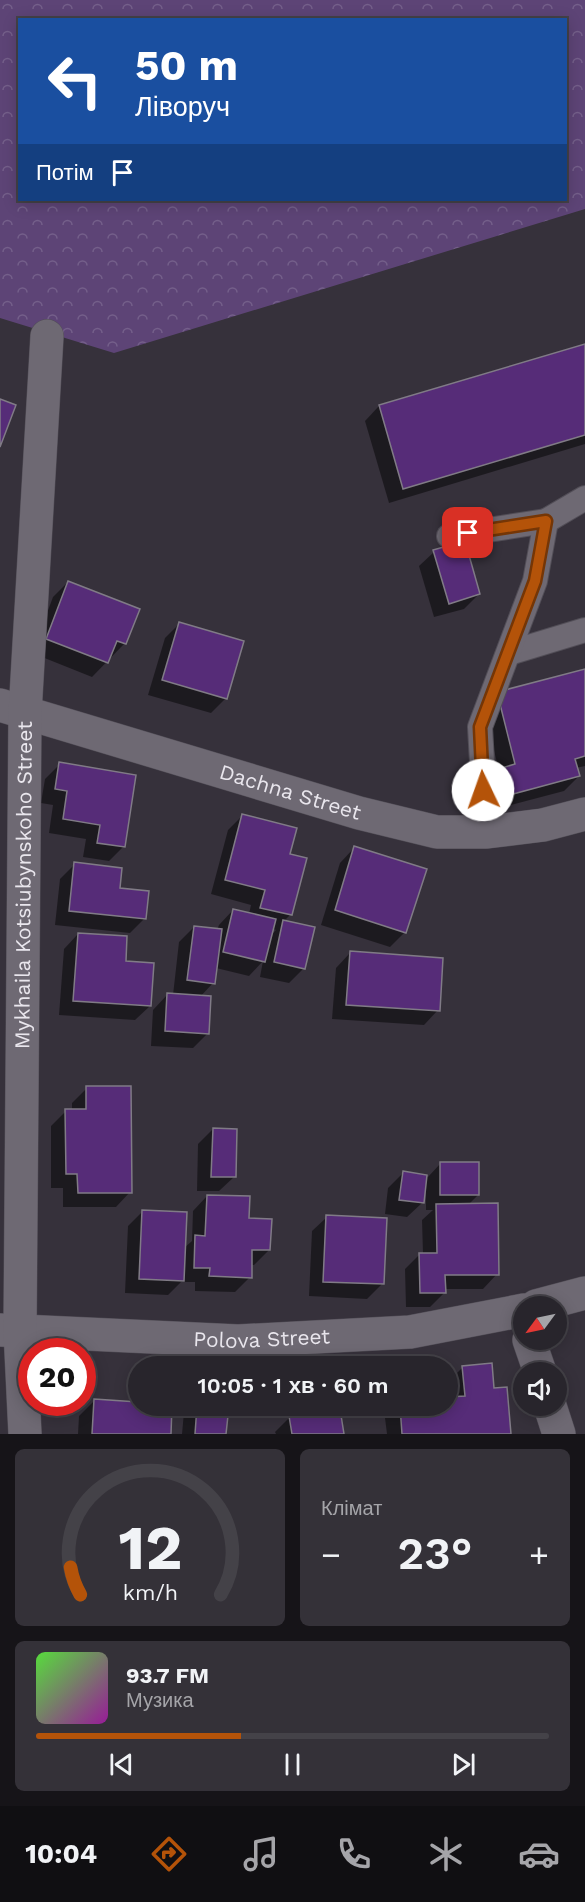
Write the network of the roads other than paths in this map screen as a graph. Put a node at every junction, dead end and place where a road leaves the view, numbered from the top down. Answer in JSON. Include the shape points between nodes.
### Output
{"nodes":[{"id":1,"x":47,"y":336,"type":"dead end"},
{"id":2,"x":585,"y":498,"type":"edge"},
{"id":3,"x":546,"y":521,"type":"junction"},
{"id":4,"x":449,"y":536,"type":"dead end"},
{"id":5,"x":585,"y":630,"type":"edge"},
{"id":6,"x":509,"y":653,"type":"junction"},
{"id":7,"x":13,"y":709,"type":"edge"},
{"id":8,"x":585,"y":814,"type":"edge"},
{"id":9,"x":486,"y":832,"type":"junction"},
{"id":10,"x":585,"y":1293,"type":"edge"},
{"id":11,"x":567,"y":1300,"type":"edge"},
{"id":12,"x":513,"y":1319,"type":"edge"},
{"id":13,"x":10,"y":1330,"type":"edge"},
{"id":14,"x":553,"y":1416,"type":"edge"},
{"id":15,"x":25,"y":1434,"type":"edge"},
{"id":16,"x":559,"y":1434,"type":"edge"}],
"edges":[{"from":1,"to":7,"type":"street","name":"Mykhaila Kotsiubynskoho Street"},
{"from":2,"to":3,"type":"lane"},
{"from":3,"to":4,"type":"lane"},
{"from":3,"to":6,"type":"lane","via":[[535,581]]},
{"from":5,"to":6,"type":"lane"},
{"from":6,"to":9,"type":"lane","via":[[480,727]]},
{"from":7,"to":9,"type":"street","name":"Dachna Street","via":[[359,813],[437,832]]},
{"from":7,"to":13,"type":"street","name":"Mykhaila Kotsiubynskoho Street"},
{"from":8,"to":9,"type":"street","name":"Dachna Street","via":[[543,825]]},
{"from":10,"to":11,"type":"street","name":"Polova Street"},
{"from":12,"to":13,"type":"street","name":"Polova Street","via":[[410,1332],[238,1341]]},
{"from":13,"to":15,"type":"street","name":"Mykhaila Kotsiubynskoho Street"},
{"from":14,"to":16,"type":"street"}]}
